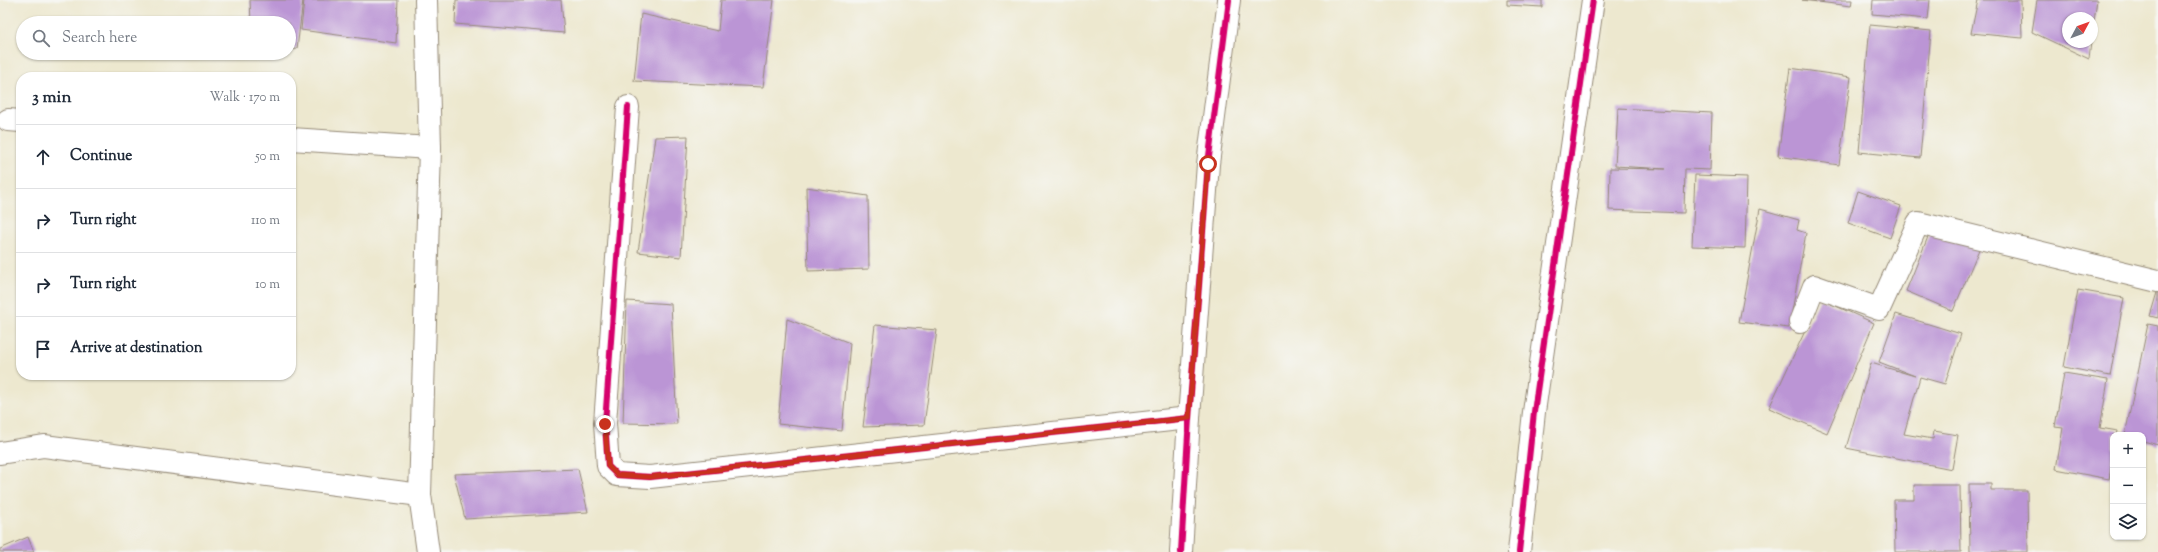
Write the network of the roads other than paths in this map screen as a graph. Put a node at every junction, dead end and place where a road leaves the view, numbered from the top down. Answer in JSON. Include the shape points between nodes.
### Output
{"nodes":[{"id":1,"x":426,"y":0,"type":"edge"},
{"id":2,"x":1229,"y":0,"type":"edge"},
{"id":3,"x":1593,"y":0,"type":"edge"},
{"id":4,"x":628,"y":108,"type":"dead end"},
{"id":5,"x":296,"y":139,"type":"edge"},
{"id":6,"x":430,"y":148,"type":"junction"},
{"id":7,"x":2158,"y":281,"type":"edge"},
{"id":8,"x":1800,"y":322,"type":"dead end"},
{"id":9,"x":1189,"y":418,"type":"junction"},
{"id":10,"x":0,"y":453,"type":"edge"},
{"id":11,"x":420,"y":495,"type":"junction"},
{"id":12,"x":428,"y":552,"type":"edge"},
{"id":13,"x":1181,"y":552,"type":"edge"},
{"id":14,"x":1519,"y":552,"type":"edge"}],
"edges":[{"from":1,"to":6,"type":"street"},
{"from":2,"to":9,"type":"street","via":[[1208,164]]},
{"from":3,"to":14,"type":"street","via":[[1534,412]]},
{"from":4,"to":9,"type":"street","via":[[605,424],[608,466],[617,475],[650,477]]},
{"from":5,"to":6,"type":"street"},
{"from":6,"to":11,"type":"street"},
{"from":7,"to":8,"type":"street","via":[[1918,223],[1878,309],[1814,286]]},
{"from":9,"to":13,"type":"street"},
{"from":10,"to":11,"type":"street","via":[[44,446]]},
{"from":11,"to":12,"type":"street"}]}
